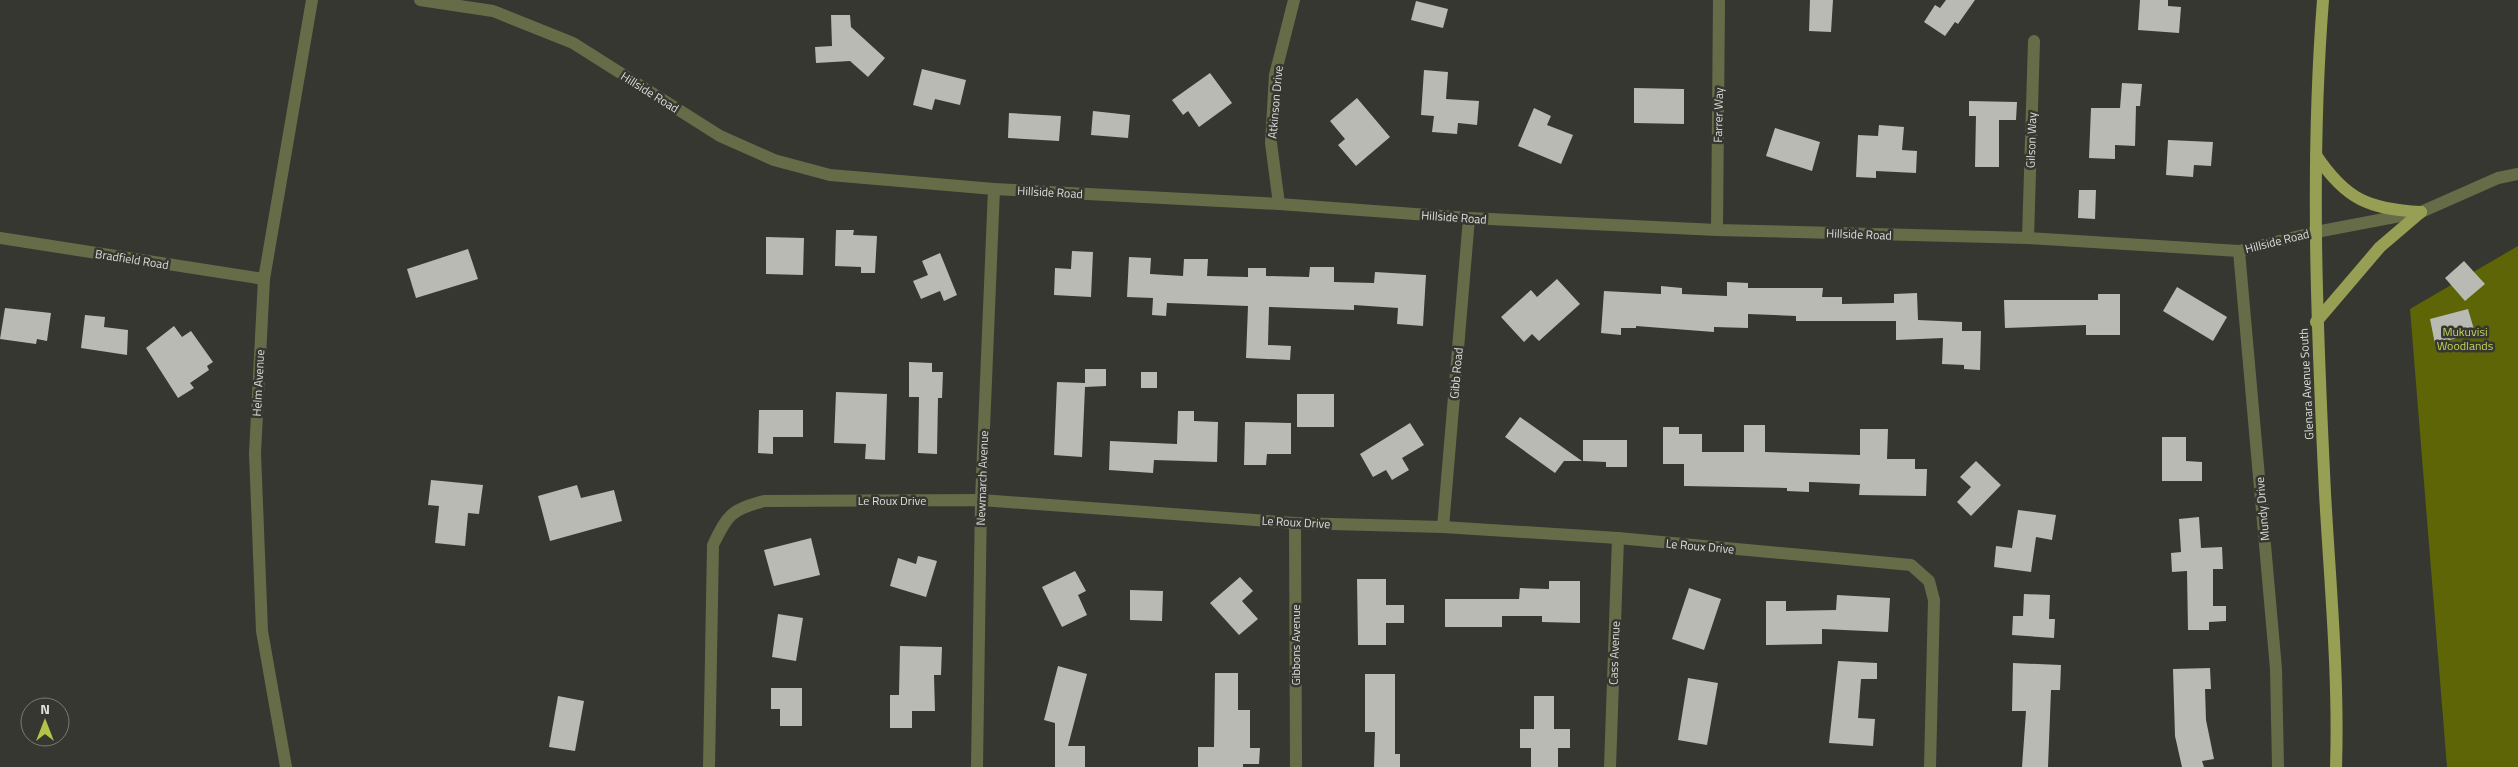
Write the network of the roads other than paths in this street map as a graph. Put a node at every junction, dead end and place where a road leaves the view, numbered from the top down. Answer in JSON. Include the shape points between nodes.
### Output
{"nodes":[{"id":1,"x":312,"y":0,"type":"edge"},
{"id":2,"x":420,"y":0,"type":"edge"},
{"id":3,"x":1294,"y":0,"type":"edge"},
{"id":4,"x":1719,"y":0,"type":"edge"},
{"id":5,"x":2323,"y":0,"type":"edge"},
{"id":6,"x":2034,"y":41,"type":"dead end"},
{"id":7,"x":2316,"y":155,"type":"junction"},
{"id":8,"x":2518,"y":174,"type":"edge"},
{"id":9,"x":994,"y":189,"type":"junction"},
{"id":10,"x":1279,"y":204,"type":"junction"},
{"id":11,"x":2421,"y":212,"type":"junction"},
{"id":12,"x":1469,"y":218,"type":"junction"},
{"id":13,"x":1716,"y":230,"type":"junction"},
{"id":14,"x":2316,"y":232,"type":"junction"},
{"id":15,"x":0,"y":238,"type":"edge"},
{"id":16,"x":2028,"y":238,"type":"junction"},
{"id":17,"x":2239,"y":250,"type":"junction"},
{"id":18,"x":264,"y":279,"type":"junction"},
{"id":19,"x":2316,"y":322,"type":"junction"},
{"id":20,"x":981,"y":500,"type":"junction"},
{"id":21,"x":1295,"y":523,"type":"junction"},
{"id":22,"x":1443,"y":527,"type":"junction"},
{"id":23,"x":1618,"y":538,"type":"junction"},
{"id":24,"x":286,"y":767,"type":"edge"},
{"id":25,"x":710,"y":767,"type":"edge"},
{"id":26,"x":977,"y":767,"type":"edge"},
{"id":27,"x":1296,"y":767,"type":"edge"},
{"id":28,"x":1610,"y":767,"type":"edge"},
{"id":29,"x":1930,"y":767,"type":"edge"},
{"id":30,"x":2278,"y":767,"type":"edge"},
{"id":31,"x":2336,"y":767,"type":"edge"}],
"edges":[{"from":1,"to":18,"type":"street","name":"Helm Avenue"},
{"from":2,"to":9,"type":"street","name":"Hillside Road","via":[[493,11],[572,43],[720,136],[774,160],[830,175]]},
{"from":3,"to":10,"type":"street","name":"Atkinson Drive","via":[[1275,75],[1271,143]]},
{"from":4,"to":13,"type":"street","name":"Farrer Way"},
{"from":5,"to":7,"type":"main road","name":"Glenara Avenue South"},
{"from":6,"to":16,"type":"street","name":"Gilson Way"},
{"from":7,"to":11,"type":"main road","via":[[2329,175],[2353,197],[2391,210]]},
{"from":7,"to":14,"type":"main road","name":"Glenara Avenue South"},
{"from":8,"to":11,"type":"street","name":"Hillside Road","via":[[2498,178]]},
{"from":9,"to":10,"type":"street","name":"Hillside Road"},
{"from":9,"to":20,"type":"street","name":"Newmarch Avenue"},
{"from":10,"to":12,"type":"street","name":"Hillside Road"},
{"from":11,"to":14,"type":"street","name":"Hillside Road"},
{"from":11,"to":19,"type":"main road","via":[[2380,247]]},
{"from":12,"to":13,"type":"street","name":"Hillside Road"},
{"from":12,"to":22,"type":"street","name":"Gibb Road"},
{"from":13,"to":16,"type":"street","name":"Hillside Road"},
{"from":14,"to":17,"type":"street","name":"Hillside Road"},
{"from":14,"to":19,"type":"main road","name":"Glenara Avenue South"},
{"from":15,"to":18,"type":"street","name":"Bradfield Road"},
{"from":16,"to":17,"type":"street","name":"Hillside Road"},
{"from":17,"to":30,"type":"street","name":"Mundy Drive","via":[[2276,669]]},
{"from":18,"to":24,"type":"street","name":"Helm Avenue","via":[[254,453],[262,631]]},
{"from":19,"to":31,"type":"main road","name":"Glenara Avenue South","via":[[2334,648]]},
{"from":20,"to":21,"type":"street","name":"Le Roux Drive"},
{"from":20,"to":25,"type":"street","name":"Le Roux Drive","via":[[764,500],[740,507],[725,521],[714,545]]},
{"from":20,"to":26,"type":"street","name":"Newmarch Avenue"},
{"from":21,"to":22,"type":"street","name":"Le Roux Drive"},
{"from":21,"to":27,"type":"street","name":"Gibbons Avenue"},
{"from":22,"to":23,"type":"street","name":"Le Roux Drive"},
{"from":23,"to":28,"type":"street","name":"Cass Avenue"},
{"from":23,"to":29,"type":"street","name":"Le Roux Drive","via":[[1911,565],[1929,581],[1934,600]]}]}
